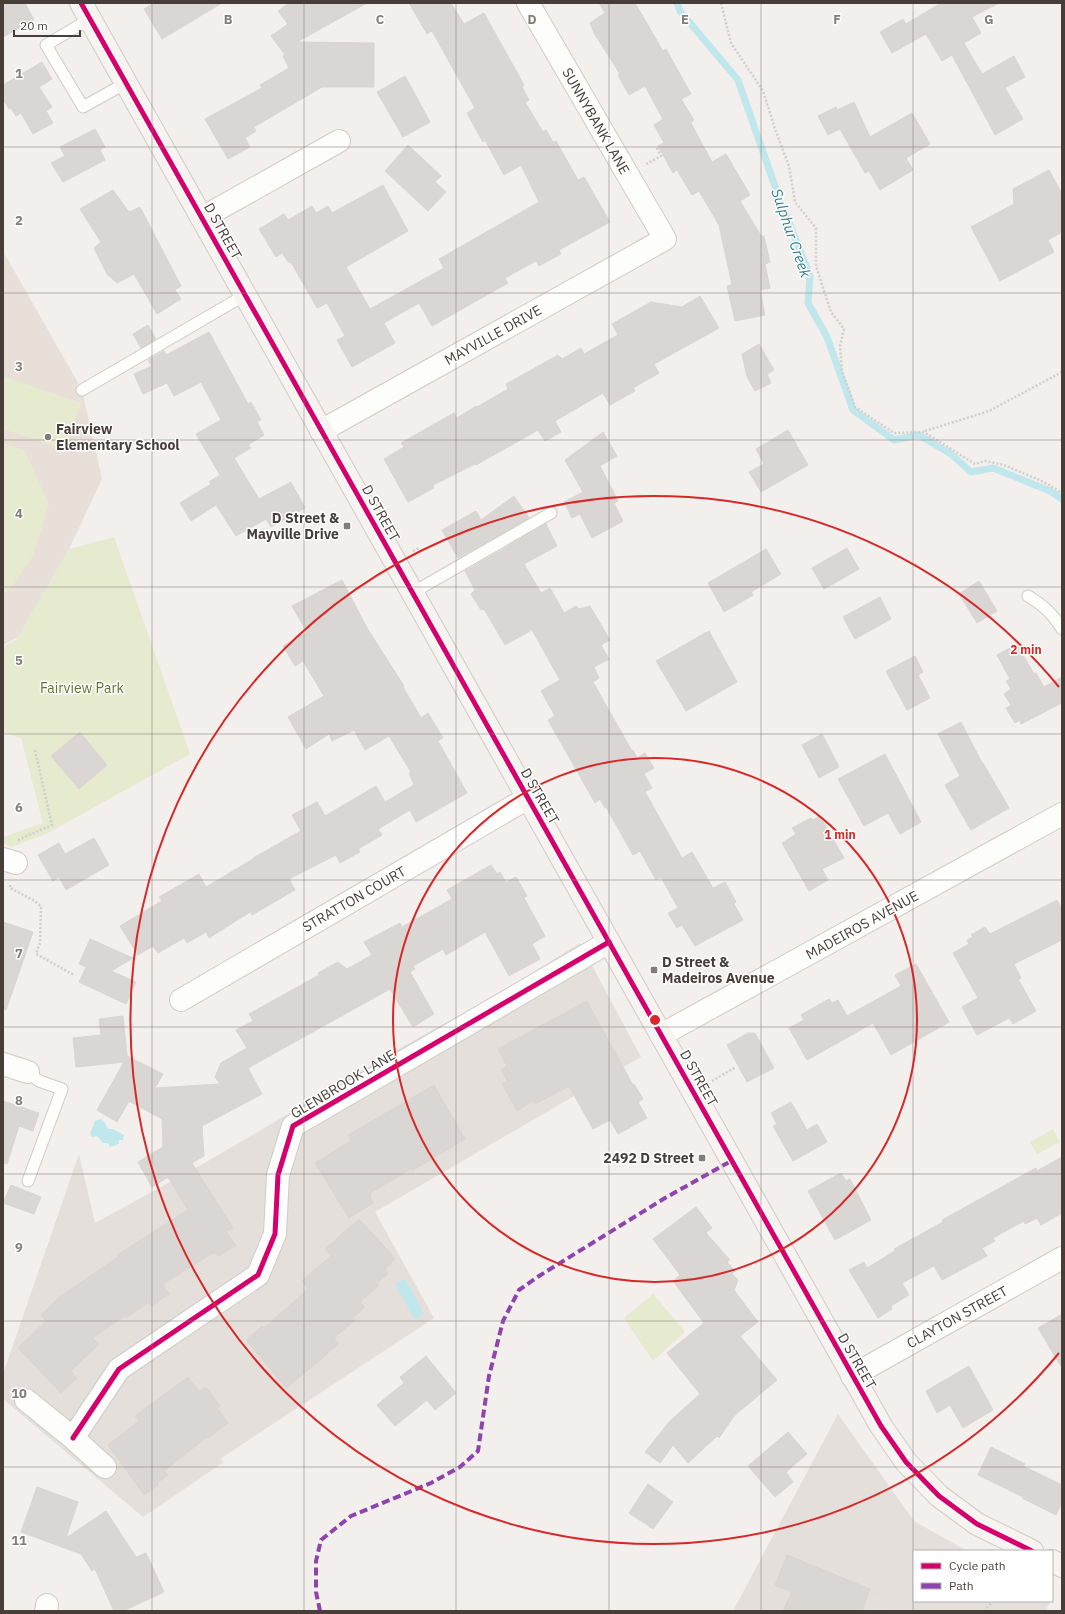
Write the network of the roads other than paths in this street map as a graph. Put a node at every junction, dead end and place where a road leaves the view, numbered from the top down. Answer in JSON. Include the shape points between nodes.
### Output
{"nodes":[{"id":1,"x":528,"y":3,"type":"edge"},
{"id":2,"x":86,"y":11,"type":"edge"},
{"id":3,"x":126,"y":83,"type":"junction"},
{"id":4,"x":339,"y":140,"type":"dead end"},
{"id":5,"x":202,"y":218,"type":"junction"},
{"id":6,"x":665,"y":239,"type":"joint"},
{"id":7,"x":245,"y":295,"type":"junction"},
{"id":8,"x":82,"y":390,"type":"dead end"},
{"id":9,"x":321,"y":431,"type":"junction"},
{"id":10,"x":551,"y":514,"type":"dead end"},
{"id":11,"x":412,"y":593,"type":"junction"},
{"id":12,"x":1028,"y":596,"type":"dead end"},
{"id":13,"x":1062,"y":629,"type":"edge"},
{"id":14,"x":528,"y":798,"type":"junction"},
{"id":15,"x":1062,"y":814,"type":"edge"},
{"id":16,"x":610,"y":942,"type":"junction"},
{"id":17,"x":180,"y":1000,"type":"dead end"},
{"id":18,"x":661,"y":1035,"type":"junction"},
{"id":19,"x":3,"y":1064,"type":"edge"},
{"id":20,"x":28,"y":1072,"type":"joint"},
{"id":21,"x":28,"y":1181,"type":"dead end"},
{"id":22,"x":1062,"y":1258,"type":"edge"},
{"id":23,"x":852,"y":1376,"type":"junction"},
{"id":24,"x":26,"y":1400,"type":"dead end"},
{"id":25,"x":73,"y":1438,"type":"junction"},
{"id":26,"x":105,"y":1467,"type":"dead end"},
{"id":27,"x":1030,"y":1550,"type":"edge"},
{"id":28,"x":1053,"y":1562,"type":"edge"},
{"id":29,"x":1062,"y":1566,"type":"edge"}],
"edges":[{"from":1,"to":6,"type":"street","name":"SUNNYBANK LANE"},
{"from":2,"to":3,"type":"main road","name":"D STREET"},
{"from":2,"to":3,"type":"lane","via":[[46,45],[83,107]]},
{"from":3,"to":5,"type":"main road","name":"D STREET"},
{"from":4,"to":5,"type":"street"},
{"from":5,"to":7,"type":"main road","name":"D STREET"},
{"from":6,"to":9,"type":"street","name":"MAYVILLE DRIVE"},
{"from":7,"to":8,"type":"lane"},
{"from":7,"to":9,"type":"main road","name":"D STREET"},
{"from":9,"to":11,"type":"main road","name":"D STREET"},
{"from":10,"to":11,"type":"lane"},
{"from":11,"to":14,"type":"main road","name":"D STREET"},
{"from":12,"to":13,"type":"lane","via":[[1045,606]]},
{"from":14,"to":16,"type":"main road","name":"D STREET"},
{"from":14,"to":17,"type":"street","name":"STRATTON COURT"},
{"from":15,"to":18,"type":"street","name":"MADEIROS AVENUE"},
{"from":16,"to":18,"type":"main road","name":"D STREET"},
{"from":16,"to":25,"type":"street","name":"GLENBROOK LANE","via":[[293,1126],[278,1175],[275,1234],[258,1275],[119,1369]]},
{"from":18,"to":23,"type":"main road","name":"D STREET"},
{"from":19,"to":20,"type":"street"},
{"from":20,"to":21,"type":"lane","via":[[39,1080],[62,1089]]},
{"from":22,"to":23,"type":"street","name":"CLAYTON STREET"},
{"from":23,"to":27,"type":"main road","name":"D STREET","via":[[881,1426],[906,1462],[939,1496],[977,1524]]},
{"from":24,"to":25,"type":"street"},
{"from":25,"to":26,"type":"street"},
{"from":28,"to":29,"type":"main road"}]}
